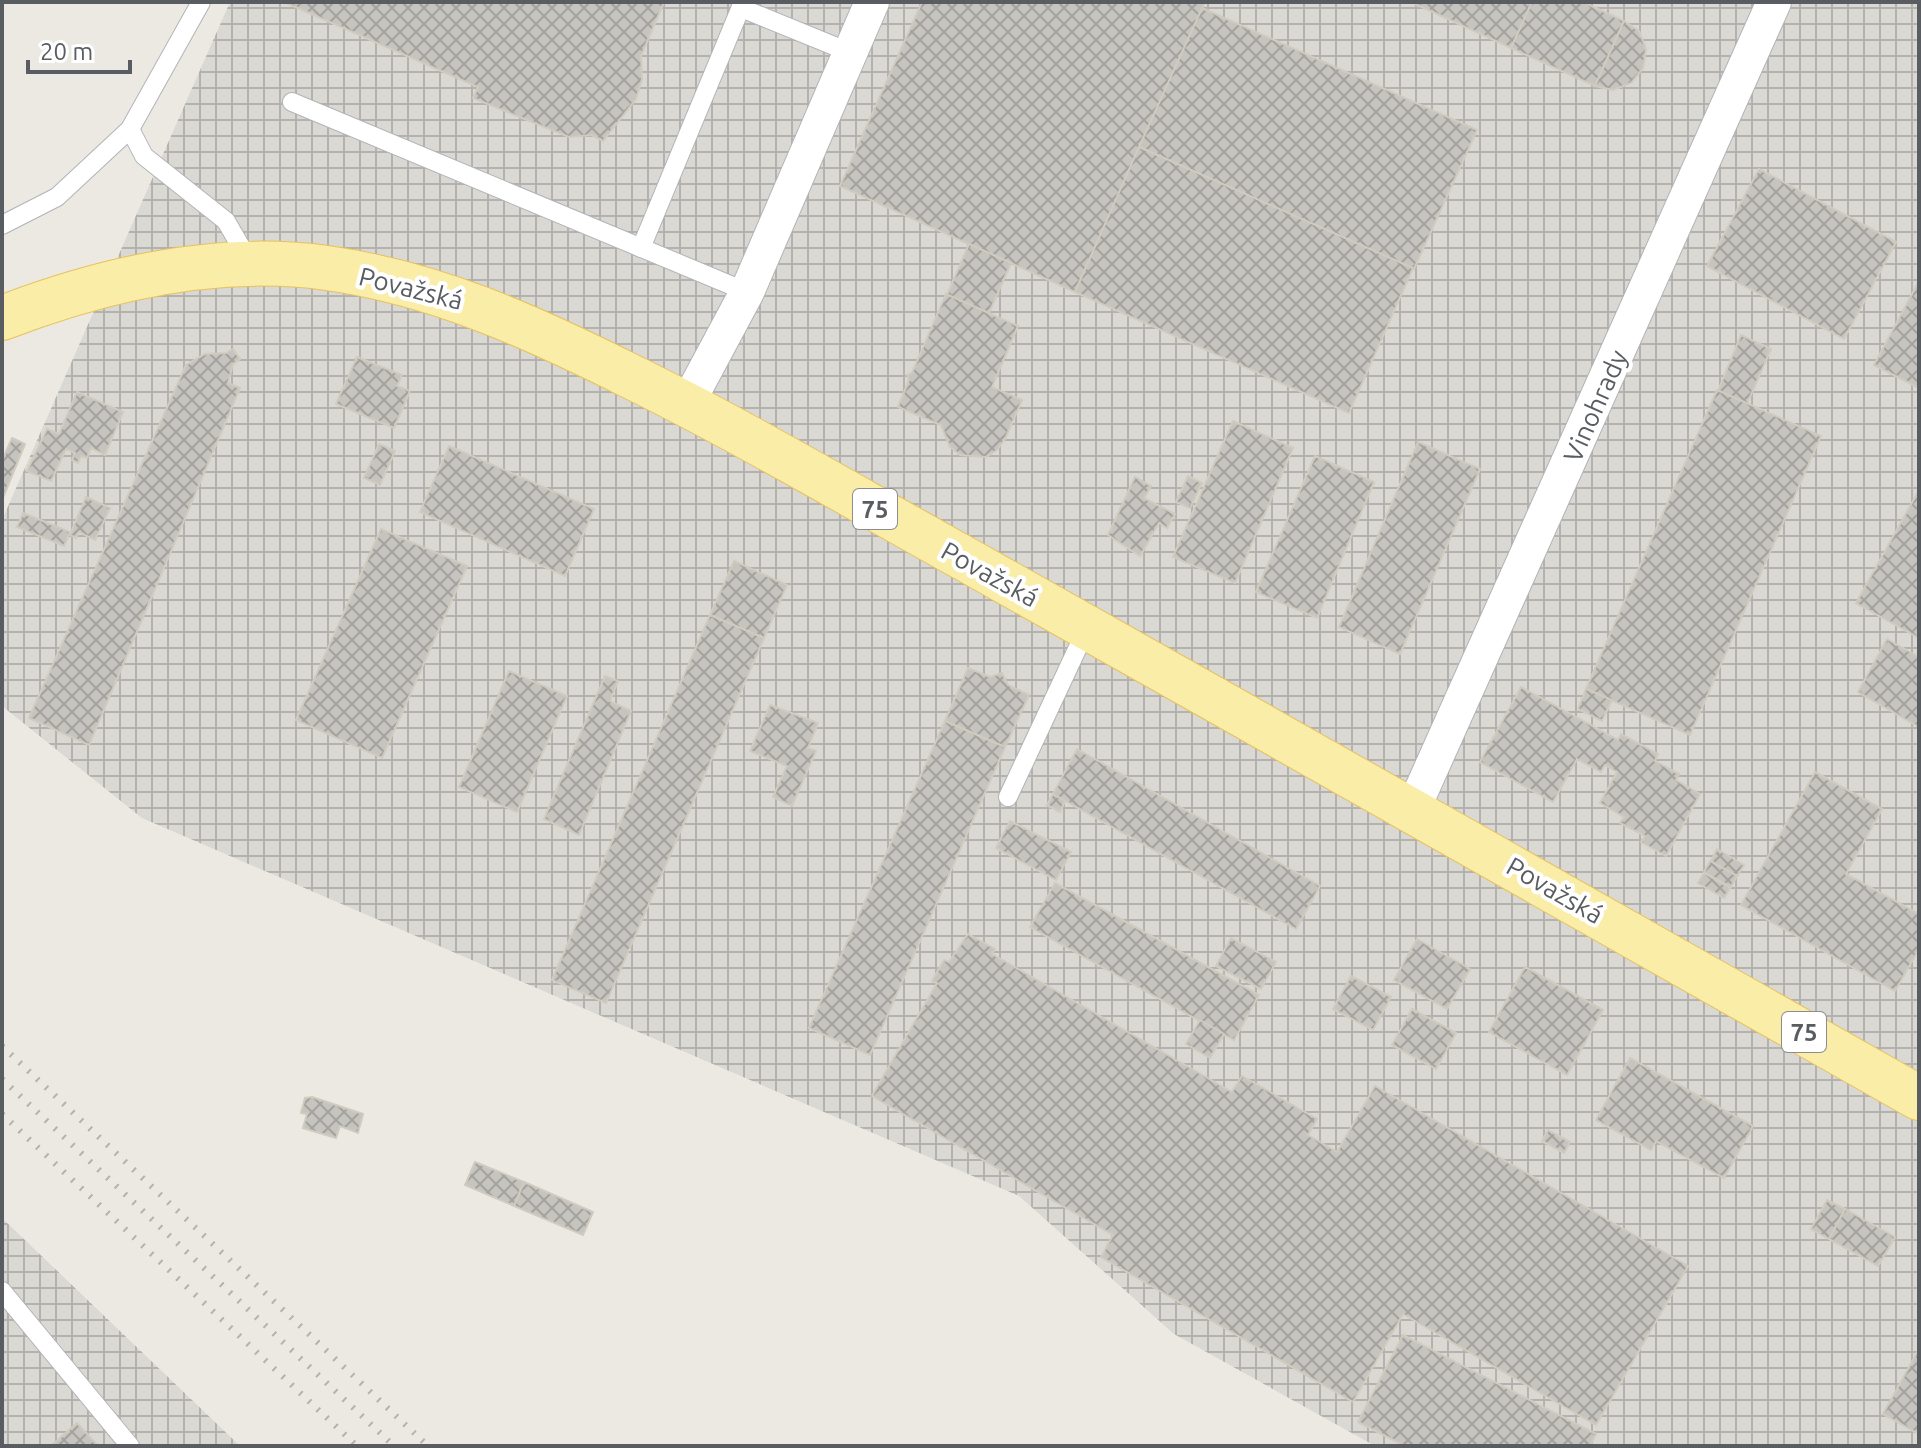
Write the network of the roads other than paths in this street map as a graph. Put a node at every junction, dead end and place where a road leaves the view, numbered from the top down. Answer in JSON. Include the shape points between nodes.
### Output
{"nodes":[{"id":1,"x":201,"y":2,"type":"edge"},
{"id":2,"x":872,"y":2,"type":"edge"},
{"id":3,"x":1774,"y":2,"type":"edge"},
{"id":4,"x":742,"y":5,"type":"edge"},
{"id":5,"x":849,"y":52,"type":"junction"},
{"id":6,"x":292,"y":102,"type":"dead end"},
{"id":7,"x":130,"y":129,"type":"junction"},
{"id":8,"x":2,"y":225,"type":"edge"},
{"id":9,"x":641,"y":248,"type":"junction"},
{"id":10,"x":250,"y":263,"type":"junction"},
{"id":11,"x":747,"y":292,"type":"junction"},
{"id":12,"x":2,"y":318,"type":"edge"},
{"id":13,"x":687,"y":404,"type":"junction"},
{"id":14,"x":1087,"y":628,"type":"junction"},
{"id":15,"x":1008,"y":797,"type":"dead end"},
{"id":16,"x":1413,"y":809,"type":"junction"},
{"id":17,"x":1919,"y":1098,"type":"edge"},
{"id":18,"x":2,"y":1291,"type":"edge"},
{"id":19,"x":130,"y":1446,"type":"edge"}],
"edges":[{"from":1,"to":7,"type":"lane"},
{"from":2,"to":5,"type":"street"},
{"from":3,"to":16,"type":"street","name":"Vinohrady"},
{"from":4,"to":5,"type":"lane"},
{"from":4,"to":9,"type":"lane"},
{"from":5,"to":11,"type":"street"},
{"from":6,"to":9,"type":"lane"},
{"from":7,"to":8,"type":"lane","via":[[57,197]]},
{"from":7,"to":10,"type":"lane","via":[[144,156],[226,221]]},
{"from":9,"to":11,"type":"lane"},
{"from":10,"to":12,"type":"main road","name":"Považská","number":"75","via":[[119,282]]},
{"from":10,"to":13,"type":"main road","name":"Považská","number":"75","via":[[327,268],[479,306]]},
{"from":11,"to":13,"type":"street"},
{"from":13,"to":14,"type":"main road","name":"Považská","number":"75"},
{"from":14,"to":15,"type":"lane"},
{"from":14,"to":16,"type":"main road","name":"Považská","number":"75"},
{"from":16,"to":17,"type":"main road","name":"Považská","number":"75"},
{"from":18,"to":19,"type":"lane"}]}
